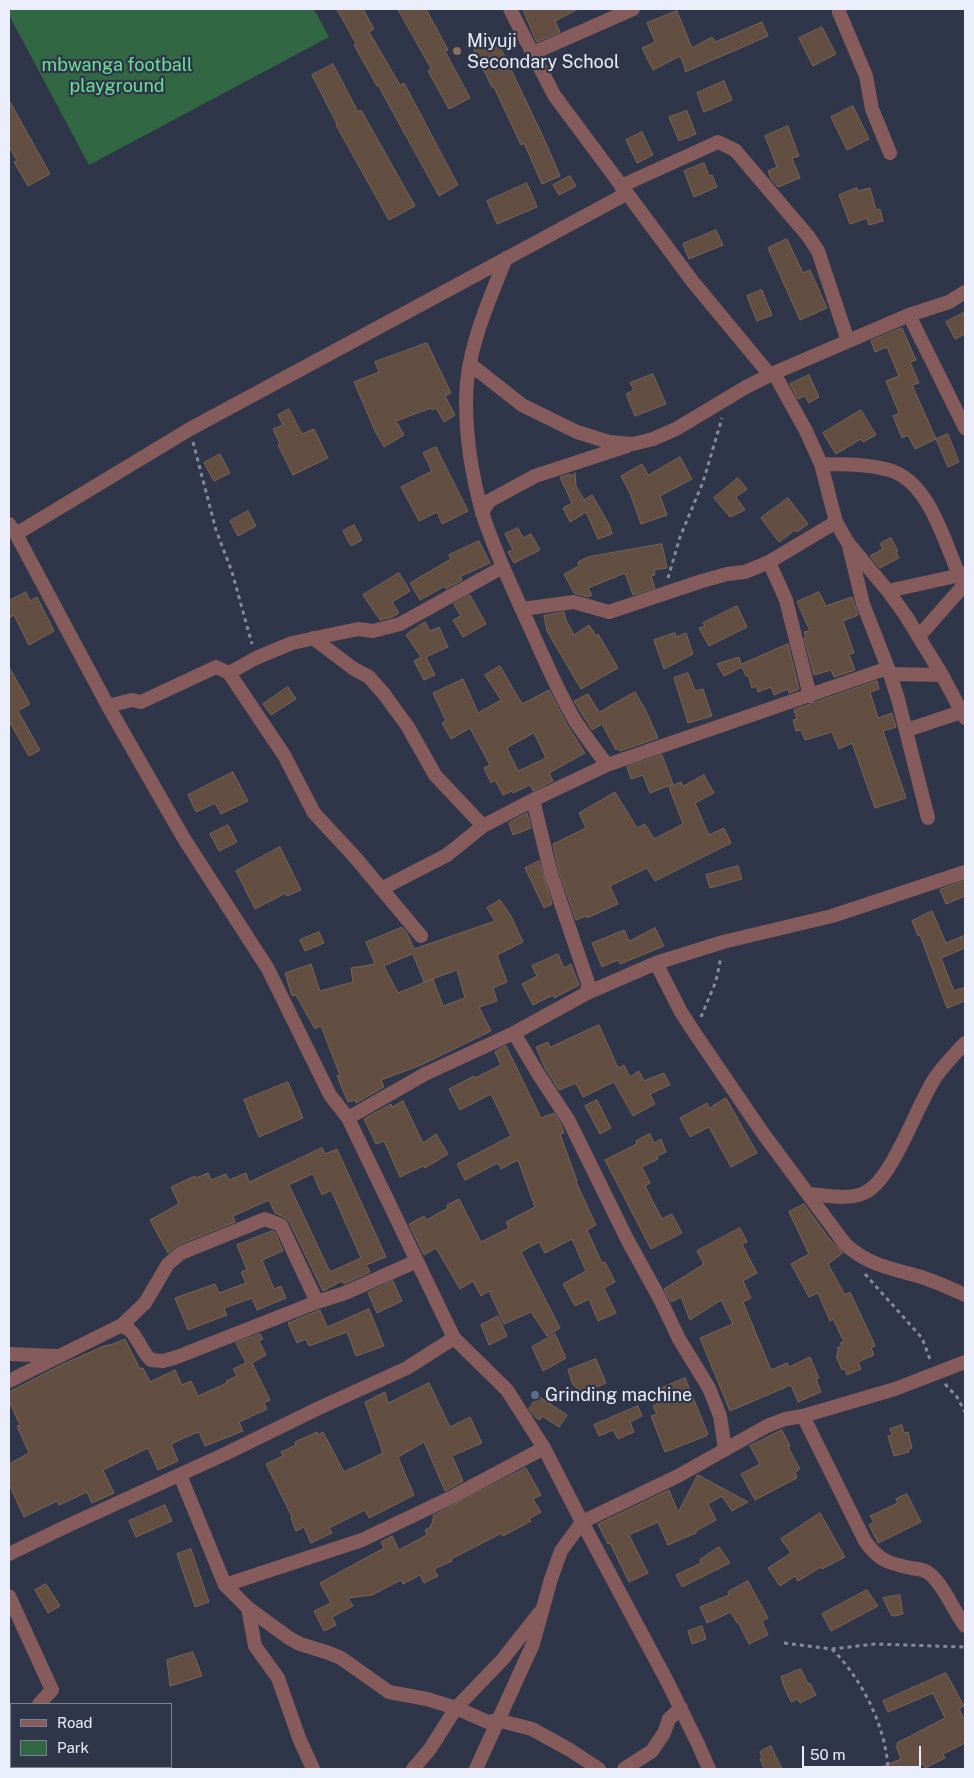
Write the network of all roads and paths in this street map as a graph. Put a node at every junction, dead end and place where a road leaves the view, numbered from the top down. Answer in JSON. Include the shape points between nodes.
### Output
{"nodes":[{"id":1,"x":510,"y":9,"type":"edge"},
{"id":2,"x":633,"y":9,"type":"edge"},
{"id":3,"x":839,"y":9,"type":"edge"},
{"id":4,"x":532,"y":53,"type":"junction"},
{"id":5,"x":890,"y":154,"type":"dead end"},
{"id":6,"x":623,"y":190,"type":"junction"},
{"id":7,"x":506,"y":258,"type":"junction"},
{"id":8,"x":965,"y":292,"type":"edge"},
{"id":9,"x":909,"y":315,"type":"junction"},
{"id":10,"x":848,"y":341,"type":"junction"},
{"id":11,"x":470,"y":364,"type":"junction"},
{"id":12,"x":772,"y":374,"type":"junction"},
{"id":13,"x":728,"y":398,"type":"junction"},
{"id":14,"x":965,"y":428,"type":"edge"},
{"id":15,"x":190,"y":429,"type":"junction"},
{"id":16,"x":632,"y":444,"type":"junction"},
{"id":17,"x":821,"y":464,"type":"junction"},
{"id":18,"x":482,"y":512,"type":"junction"},
{"id":19,"x":836,"y":522,"type":"junction"},
{"id":20,"x":13,"y":529,"type":"edge"},
{"id":21,"x":848,"y":543,"type":"junction"},
{"id":22,"x":769,"y":562,"type":"junction"},
{"id":23,"x":504,"y":567,"type":"junction"},
{"id":24,"x":963,"y":578,"type":"edge"},
{"id":25,"x":888,"y":591,"type":"junction"},
{"id":26,"x":660,"y":594,"type":"junction"},
{"id":27,"x":522,"y":609,"type":"junction"},
{"id":28,"x":919,"y":636,"type":"junction"},
{"id":29,"x":313,"y":638,"type":"junction"},
{"id":30,"x":256,"y":658,"type":"junction"},
{"id":31,"x":889,"y":671,"type":"junction"},
{"id":32,"x":229,"y":673,"type":"junction"},
{"id":33,"x":942,"y":675,"type":"junction"},
{"id":34,"x":810,"y":696,"type":"junction"},
{"id":35,"x":108,"y":706,"type":"junction"},
{"id":36,"x":963,"y":715,"type":"edge"},
{"id":37,"x":907,"y":730,"type":"junction"},
{"id":38,"x":607,"y":765,"type":"junction"},
{"id":39,"x":533,"y":800,"type":"junction"},
{"id":40,"x":928,"y":818,"type":"dead end"},
{"id":41,"x":483,"y":826,"type":"junction"},
{"id":42,"x":965,"y":872,"type":"edge"},
{"id":43,"x":380,"y":889,"type":"junction"},
{"id":44,"x":421,"y":936,"type":"dead end"},
{"id":45,"x":724,"y":942,"type":"junction"},
{"id":46,"x":656,"y":963,"type":"junction"},
{"id":47,"x":587,"y":993,"type":"junction"},
{"id":48,"x":514,"y":1034,"type":"junction"},
{"id":49,"x":696,"y":1035,"type":"junction"},
{"id":50,"x":965,"y":1043,"type":"edge"},
{"id":51,"x":348,"y":1118,"type":"junction"},
{"id":52,"x":809,"y":1194,"type":"junction"},
{"id":53,"x":857,"y":1255,"type":"junction"},
{"id":54,"x":416,"y":1261,"type":"junction"},
{"id":55,"x":965,"y":1294,"type":"edge"},
{"id":56,"x":317,"y":1302,"type":"junction"},
{"id":57,"x":122,"y":1325,"type":"junction"},
{"id":58,"x":454,"y":1338,"type":"junction"},
{"id":59,"x":9,"y":1354,"type":"edge"},
{"id":60,"x":58,"y":1356,"type":"junction"},
{"id":61,"x":965,"y":1362,"type":"edge"},
{"id":62,"x":937,"y":1373,"type":"junction"},
{"id":63,"x":9,"y":1381,"type":"edge"},
{"id":64,"x":957,"y":1397,"type":"junction"},
{"id":65,"x":965,"y":1401,"type":"edge"},
{"id":66,"x":965,"y":1412,"type":"edge"},
{"id":67,"x":803,"y":1416,"type":"junction"},
{"id":68,"x":544,"y":1448,"type":"junction"},
{"id":69,"x":725,"y":1449,"type":"junction"},
{"id":70,"x":180,"y":1474,"type":"junction"},
{"id":71,"x":582,"y":1522,"type":"junction"},
{"id":72,"x":9,"y":1554,"type":"edge"},
{"id":73,"x":226,"y":1585,"type":"junction"},
{"id":74,"x":9,"y":1596,"type":"edge"},
{"id":75,"x":544,"y":1606,"type":"junction"},
{"id":76,"x":248,"y":1608,"type":"junction"},
{"id":77,"x":965,"y":1626,"type":"edge"},
{"id":78,"x":784,"y":1644,"type":"dead end"},
{"id":79,"x":965,"y":1647,"type":"edge"},
{"id":80,"x":832,"y":1649,"type":"junction"},
{"id":81,"x":40,"y":1703,"type":"edge"},
{"id":82,"x":456,"y":1708,"type":"junction"},
{"id":83,"x":681,"y":1708,"type":"junction"},
{"id":84,"x":497,"y":1720,"type":"junction"},
{"id":85,"x":314,"y":1769,"type":"edge"},
{"id":86,"x":413,"y":1769,"type":"edge"},
{"id":87,"x":476,"y":1769,"type":"edge"},
{"id":88,"x":600,"y":1769,"type":"edge"},
{"id":89,"x":624,"y":1769,"type":"edge"},
{"id":90,"x":709,"y":1769,"type":"edge"},
{"id":91,"x":888,"y":1769,"type":"edge"}],
"edges":[{"from":1,"to":4,"type":"street"},
{"from":2,"to":4,"type":"street"},
{"from":3,"to":5,"type":"street","via":[[866,76],[872,109]]},
{"from":4,"to":6,"type":"street","via":[[554,95]]},
{"from":6,"to":7,"type":"street"},
{"from":6,"to":10,"type":"street","via":[[718,142],[735,150],[818,251]]},
{"from":6,"to":12,"type":"street","via":[[693,282]]},
{"from":7,"to":11,"type":"street"},
{"from":7,"to":15,"type":"street"},
{"from":8,"to":9,"type":"street","via":[[949,302]]},
{"from":9,"to":10,"type":"street"},
{"from":9,"to":14,"type":"street"},
{"from":10,"to":12,"type":"street"},
{"from":11,"to":16,"type":"street","via":[[522,405],[577,432],[608,442]]},
{"from":11,"to":18,"type":"street","via":[[466,399],[470,452]]},
{"from":12,"to":13,"type":"street"},
{"from":12,"to":17,"type":"street","via":[[806,431]]},
{"from":13,"to":16,"type":"street","via":[[676,429]]},
{"from":13,"to":26,"type":"path","via":[[703,482]]},
{"from":15,"to":20,"type":"street"},
{"from":15,"to":30,"type":"path","via":[[216,530],[234,579]]},
{"from":16,"to":18,"type":"street","via":[[535,476],[488,501]]},
{"from":17,"to":19,"type":"street"},
{"from":17,"to":24,"type":"street","via":[[862,465],[891,471],[908,480],[928,505]]},
{"from":18,"to":23,"type":"street"},
{"from":19,"to":21,"type":"street"},
{"from":19,"to":22,"type":"street"},
{"from":20,"to":35,"type":"street"},
{"from":21,"to":25,"type":"street"},
{"from":21,"to":31,"type":"street","via":[[863,604]]},
{"from":22,"to":26,"type":"street","via":[[746,572],[718,576]]},
{"from":22,"to":34,"type":"street","via":[[786,600]]},
{"from":23,"to":27,"type":"street"},
{"from":23,"to":29,"type":"street","via":[[400,624],[373,631],[358,629]]},
{"from":24,"to":25,"type":"street"},
{"from":24,"to":28,"type":"street"},
{"from":25,"to":28,"type":"street"},
{"from":26,"to":27,"type":"street","via":[[609,612],[574,602]]},
{"from":27,"to":38,"type":"street","via":[[575,721]]},
{"from":28,"to":33,"type":"street"},
{"from":29,"to":30,"type":"street"},
{"from":29,"to":41,"type":"street","via":[[369,677],[408,727],[435,776]]},
{"from":30,"to":32,"type":"street"},
{"from":31,"to":33,"type":"street"},
{"from":31,"to":34,"type":"street"},
{"from":31,"to":37,"type":"street"},
{"from":32,"to":35,"type":"street","via":[[216,667],[141,702],[132,700]]},
{"from":32,"to":43,"type":"street","via":[[284,755],[314,812]]},
{"from":33,"to":36,"type":"street"},
{"from":34,"to":38,"type":"street"},
{"from":35,"to":51,"type":"street","via":[[183,837],[268,969],[330,1095]]},
{"from":36,"to":37,"type":"street"},
{"from":37,"to":40,"type":"street"},
{"from":38,"to":39,"type":"street"},
{"from":39,"to":41,"type":"street"},
{"from":39,"to":47,"type":"street","via":[[554,882],[588,983]]},
{"from":41,"to":43,"type":"street","via":[[447,855]]},
{"from":42,"to":45,"type":"street","via":[[832,916]]},
{"from":43,"to":44,"type":"street"},
{"from":45,"to":46,"type":"street"},
{"from":45,"to":49,"type":"path","via":[[716,981]]},
{"from":46,"to":47,"type":"street"},
{"from":46,"to":49,"type":"street"},
{"from":47,"to":48,"type":"street"},
{"from":48,"to":51,"type":"street","via":[[425,1074]]},
{"from":48,"to":69,"type":"street","via":[[569,1121],[628,1242],[709,1388],[720,1416]]},
{"from":49,"to":52,"type":"street"},
{"from":50,"to":52,"type":"street","via":[[935,1078],[890,1165],[868,1192],[859,1195]]},
{"from":51,"to":54,"type":"street"},
{"from":52,"to":53,"type":"street","via":[[833,1230]]},
{"from":53,"to":55,"type":"street"},
{"from":53,"to":62,"type":"path","via":[[867,1278],[924,1342]]},
{"from":54,"to":56,"type":"street"},
{"from":54,"to":58,"type":"street"},
{"from":56,"to":57,"type":"street","via":[[163,1361],[148,1357],[130,1329]]},
{"from":56,"to":57,"type":"street","via":[[281,1226],[265,1219],[181,1253],[168,1264],[145,1303]]},
{"from":57,"to":60,"type":"street"},
{"from":58,"to":68,"type":"street","via":[[508,1390]]},
{"from":58,"to":70,"type":"street","via":[[407,1368]]},
{"from":59,"to":60,"type":"street"},
{"from":60,"to":63,"type":"street"},
{"from":61,"to":62,"type":"street"},
{"from":62,"to":64,"type":"path"},
{"from":62,"to":67,"type":"street"},
{"from":64,"to":65,"type":"path"},
{"from":64,"to":66,"type":"path"},
{"from":67,"to":69,"type":"street","via":[[767,1426]]},
{"from":67,"to":77,"type":"street","via":[[872,1552],[878,1558],[930,1574]]},
{"from":68,"to":71,"type":"street"},
{"from":68,"to":73,"type":"street","via":[[362,1540]]},
{"from":69,"to":71,"type":"street","via":[[678,1476]]},
{"from":70,"to":72,"type":"street"},
{"from":70,"to":73,"type":"street"},
{"from":71,"to":75,"type":"street","via":[[561,1551]]},
{"from":71,"to":83,"type":"street"},
{"from":73,"to":76,"type":"street"},
{"from":74,"to":81,"type":"street","via":[[52,1690]]},
{"from":75,"to":82,"type":"street","via":[[502,1659]]},
{"from":75,"to":84,"type":"street","via":[[533,1644]]},
{"from":76,"to":82,"type":"street","via":[[289,1638],[341,1658],[389,1692]]},
{"from":76,"to":85,"type":"street","via":[[255,1646],[278,1678],[299,1738]]},
{"from":78,"to":80,"type":"path"},
{"from":79,"to":80,"type":"path","via":[[875,1644]]},
{"from":80,"to":91,"type":"path","via":[[851,1670],[867,1699],[885,1739]]},
{"from":82,"to":84,"type":"street","via":[[488,1722]]},
{"from":82,"to":86,"type":"street","via":[[430,1750]]},
{"from":83,"to":89,"type":"street","via":[[670,1719],[657,1746]]},
{"from":83,"to":90,"type":"street"},
{"from":84,"to":87,"type":"street"},
{"from":84,"to":88,"type":"street","via":[[532,1729]]}]}
